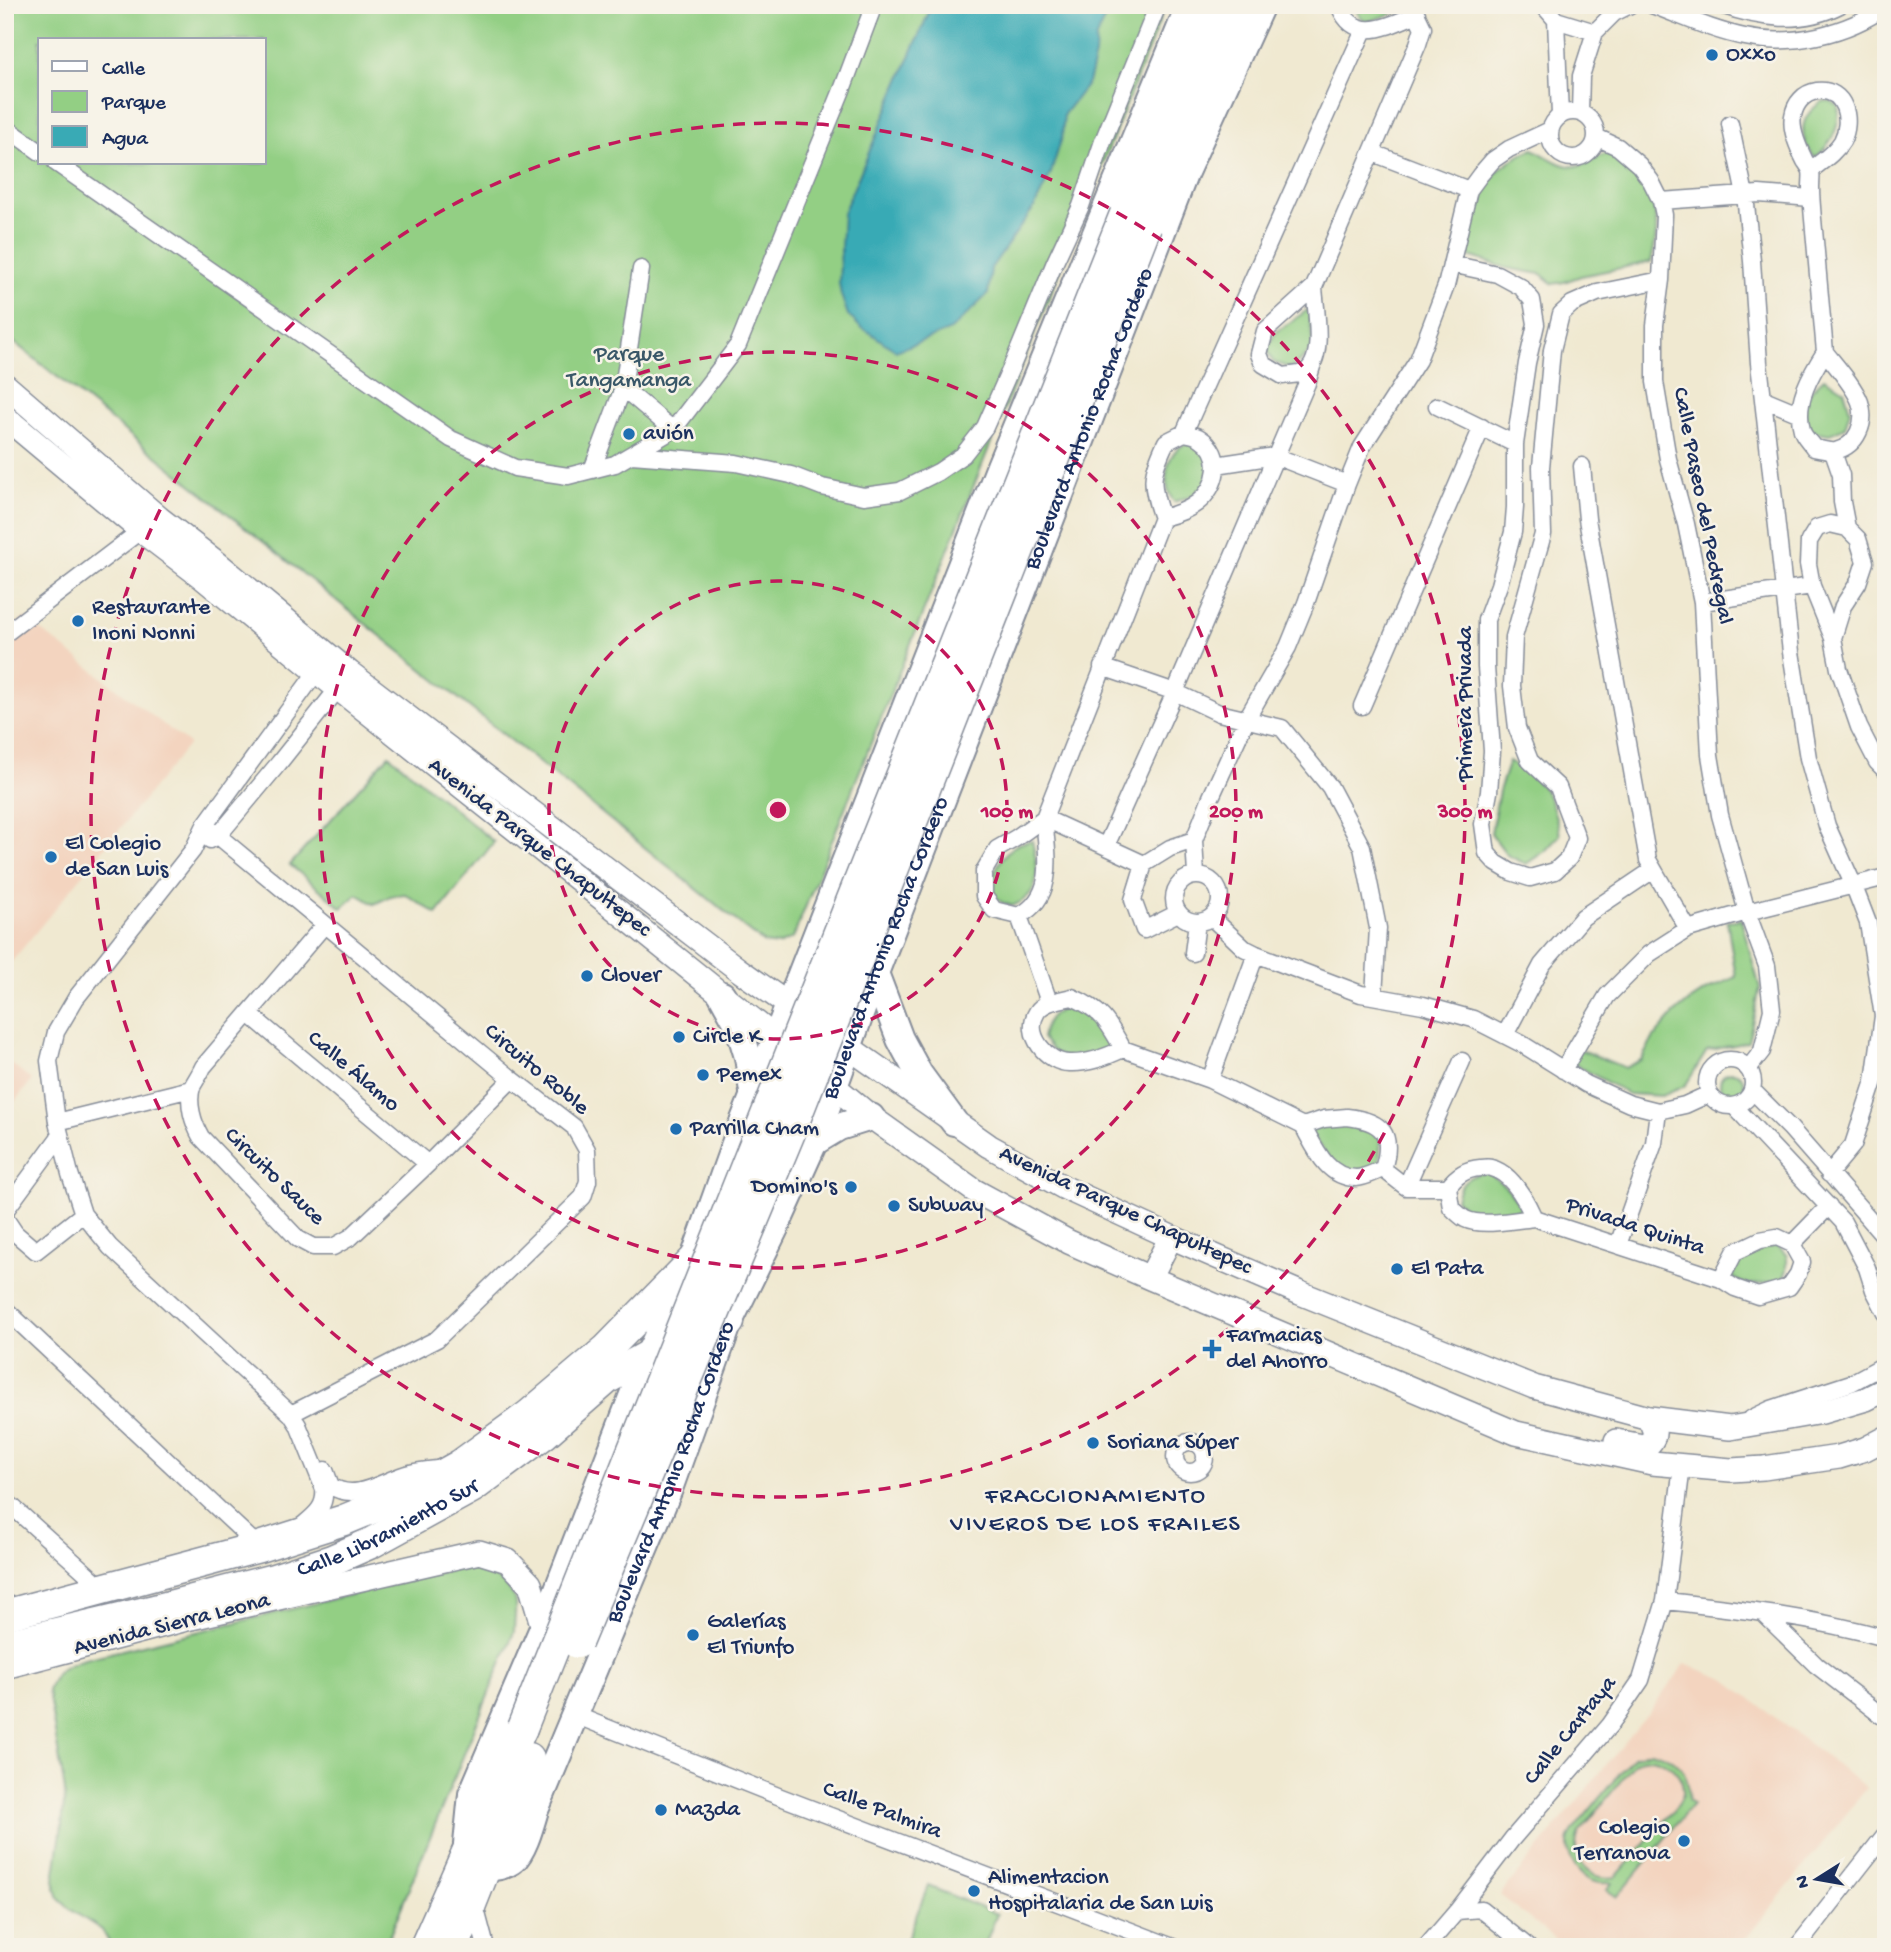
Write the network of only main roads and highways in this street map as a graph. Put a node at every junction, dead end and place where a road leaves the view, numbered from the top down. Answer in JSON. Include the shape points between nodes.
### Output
{"nodes":[{"id":1,"x":1190,"y":5,"type":"edge"},
{"id":2,"x":1209,"y":5,"type":"edge"},
{"id":3,"x":1233,"y":5,"type":"edge"},
{"id":4,"x":1261,"y":5,"type":"edge"},
{"id":5,"x":1204,"y":78,"type":"junction"},
{"id":6,"x":1185,"y":172,"type":"junction"},
{"id":7,"x":1135,"y":220,"type":"junction"},
{"id":8,"x":5,"y":385,"type":"edge"},
{"id":9,"x":5,"y":417,"type":"edge"},
{"id":10,"x":149,"y":524,"type":"junction"},
{"id":11,"x":344,"y":681,"type":"junction"},
{"id":12,"x":815,"y":936,"type":"junction"},
{"id":13,"x":875,"y":973,"type":"junction"},
{"id":14,"x":722,"y":995,"type":"junction"},
{"id":15,"x":789,"y":1004,"type":"junction"},
{"id":16,"x":776,"y":1038,"type":"junction"},
{"id":17,"x":849,"y":1047,"type":"junction"},
{"id":18,"x":834,"y":1087,"type":"junction"},
{"id":19,"x":754,"y":1096,"type":"junction"},
{"id":20,"x":871,"y":1117,"type":"junction"},
{"id":21,"x":954,"y":1122,"type":"junction"},
{"id":22,"x":737,"y":1138,"type":"junction"},
{"id":23,"x":814,"y":1142,"type":"junction"},
{"id":24,"x":803,"y":1167,"type":"junction"},
{"id":25,"x":1171,"y":1237,"type":"junction"},
{"id":26,"x":693,"y":1261,"type":"junction"},
{"id":27,"x":1150,"y":1278,"type":"junction"},
{"id":28,"x":729,"y":1322,"type":"junction"},
{"id":29,"x":648,"y":1356,"type":"junction"},
{"id":30,"x":1886,"y":1389,"type":"edge"},
{"id":31,"x":1648,"y":1418,"type":"junction"},
{"id":32,"x":1516,"y":1433,"type":"junction"},
{"id":33,"x":1886,"y":1437,"type":"edge"},
{"id":34,"x":154,"y":1610,"type":"junction"},
{"id":35,"x":5,"y":1615,"type":"edge"},
{"id":36,"x":191,"y":1618,"type":"junction"},
{"id":37,"x":543,"y":1629,"type":"junction"},
{"id":38,"x":5,"y":1645,"type":"edge"},
{"id":39,"x":5,"y":1667,"type":"edge"},
{"id":40,"x":530,"y":1733,"type":"junction"},
{"id":41,"x":525,"y":1769,"type":"junction"},
{"id":42,"x":535,"y":1810,"type":"junction"},
{"id":43,"x":476,"y":1860,"type":"junction"},
{"id":44,"x":425,"y":1947,"type":"edge"},
{"id":45,"x":454,"y":1947,"type":"edge"}],
"edges":[{"from":1,"to":12,"type":"main road","via":[[1000,466]]},
{"from":2,"to":7,"type":"highway"},
{"from":3,"to":5,"type":"highway"},
{"from":4,"to":6,"type":"main road","name":"Boulevard Antonio Rocha Cordero"},
{"from":5,"to":6,"type":"highway"},
{"from":5,"to":7,"type":"highway"},
{"from":6,"to":13,"type":"main road","name":"Boulevard Antonio Rocha Cordero"},
{"from":7,"to":40,"type":"highway","bridge":true},
{"from":8,"to":10,"type":"main road","name":"Avenida Parque Chapultepec"},
{"from":9,"to":10,"type":"main road","name":"Avenida Parque Chapultepec"},
{"from":10,"to":11,"type":"main road","name":"Avenida Parque Chapultepec","via":[[216,562]]},
{"from":11,"to":14,"type":"main road","name":"Avenida Parque Chapultepec"},
{"from":11,"to":15,"type":"main road","name":"Avenida Parque Chapultepec"},
{"from":12,"to":13,"type":"main road","via":[[822,964],[835,974],[861,978]]},
{"from":12,"to":15,"type":"main road"},
{"from":13,"to":17,"type":"main road","name":"Boulevard Antonio Rocha Cordero"},
{"from":13,"to":21,"type":"main road","via":[[900,1039]]},
{"from":14,"to":16,"type":"main road","name":"Avenida Parque Chapultepec"},
{"from":14,"to":19,"type":"main road","via":[[738,1024]]},
{"from":15,"to":16,"type":"main road"},
{"from":15,"to":17,"type":"main road","name":"Avenida Parque Chapultepec"},
{"from":16,"to":18,"type":"main road","name":"Avenida Parque Chapultepec"},
{"from":16,"to":19,"type":"main road"},
{"from":17,"to":18,"type":"main road","name":"Boulevard Antonio Rocha Cordero"},
{"from":17,"to":21,"type":"main road","name":"Avenida Parque Chapultepec"},
{"from":18,"to":20,"type":"main road","name":"Avenida Parque Chapultepec"},
{"from":18,"to":23,"type":"main road","name":"Boulevard Antonio Rocha Cordero"},
{"from":19,"to":22,"type":"main road"},
{"from":20,"to":23,"type":"main road","via":[[839,1127]]},
{"from":20,"to":27,"type":"main road","name":"Avenida Parque Chapultepec","via":[[984,1196],[1069,1242]]},
{"from":21,"to":25,"type":"main road","name":"Avenida Parque Chapultepec","via":[[1063,1187]]},
{"from":22,"to":24,"type":"main road","via":[[766,1091],[789,1083],[808,1100]]},
{"from":22,"to":26,"type":"main road"},
{"from":23,"to":24,"type":"main road","name":"Boulevard Antonio Rocha Cordero"},
{"from":24,"to":28,"type":"main road","name":"Boulevard Antonio Rocha Cordero"},
{"from":25,"to":27,"type":"main road"},
{"from":25,"to":31,"type":"main road","name":"Avenida Parque Chapultepec","via":[[1534,1387]]},
{"from":26,"to":29,"type":"main road"},
{"from":26,"to":35,"type":"highway","name":"Calle Libramiento Sur","via":[[607,1349],[529,1415],[460,1465],[410,1493],[273,1543]]},
{"from":27,"to":32,"type":"main road","name":"Avenida Parque Chapultepec"},
{"from":28,"to":29,"type":"highway","name":"Calle Libramiento Sur"},
{"from":28,"to":42,"type":"main road","name":"Boulevard Antonio Rocha Cordero","via":[[670,1489]]},
{"from":29,"to":34,"type":"highway","name":"Calle Libramiento Sur","via":[[608,1378],[473,1487],[371,1544],[274,1579]]},
{"from":29,"to":37,"type":"main road"},
{"from":30,"to":31,"type":"main road","name":"Avenida Parque Chapultepec","via":[[1822,1412],[1730,1428]]},
{"from":31,"to":32,"type":"main road","via":[[1655,1435],[1643,1446],[1550,1430]]},
{"from":32,"to":33,"type":"main road","name":"Avenida Parque Chapultepec","via":[[1652,1463],[1731,1470],[1839,1457]]},
{"from":34,"to":36,"type":"highway"},
{"from":34,"to":38,"type":"highway","name":"Calle Libramiento Sur"},
{"from":36,"to":37,"type":"main road","name":"Avenida Sierra Leona","via":[[479,1552],[508,1561],[530,1584]]},
{"from":36,"to":39,"type":"main road","name":"Avenida Sierra Leona"},
{"from":37,"to":43,"type":"main road","via":[[472,1794]]},
{"from":40,"to":41,"type":"highway"},
{"from":40,"to":43,"type":"highway"},
{"from":41,"to":42,"type":"highway"},
{"from":41,"to":43,"type":"highway"},
{"from":42,"to":43,"type":"main road","name":"Boulevard Antonio Rocha Cordero","via":[[513,1860],[500,1866]]},
{"from":43,"to":44,"type":"highway"},
{"from":43,"to":45,"type":"highway","via":[[474,1899]]}]}
